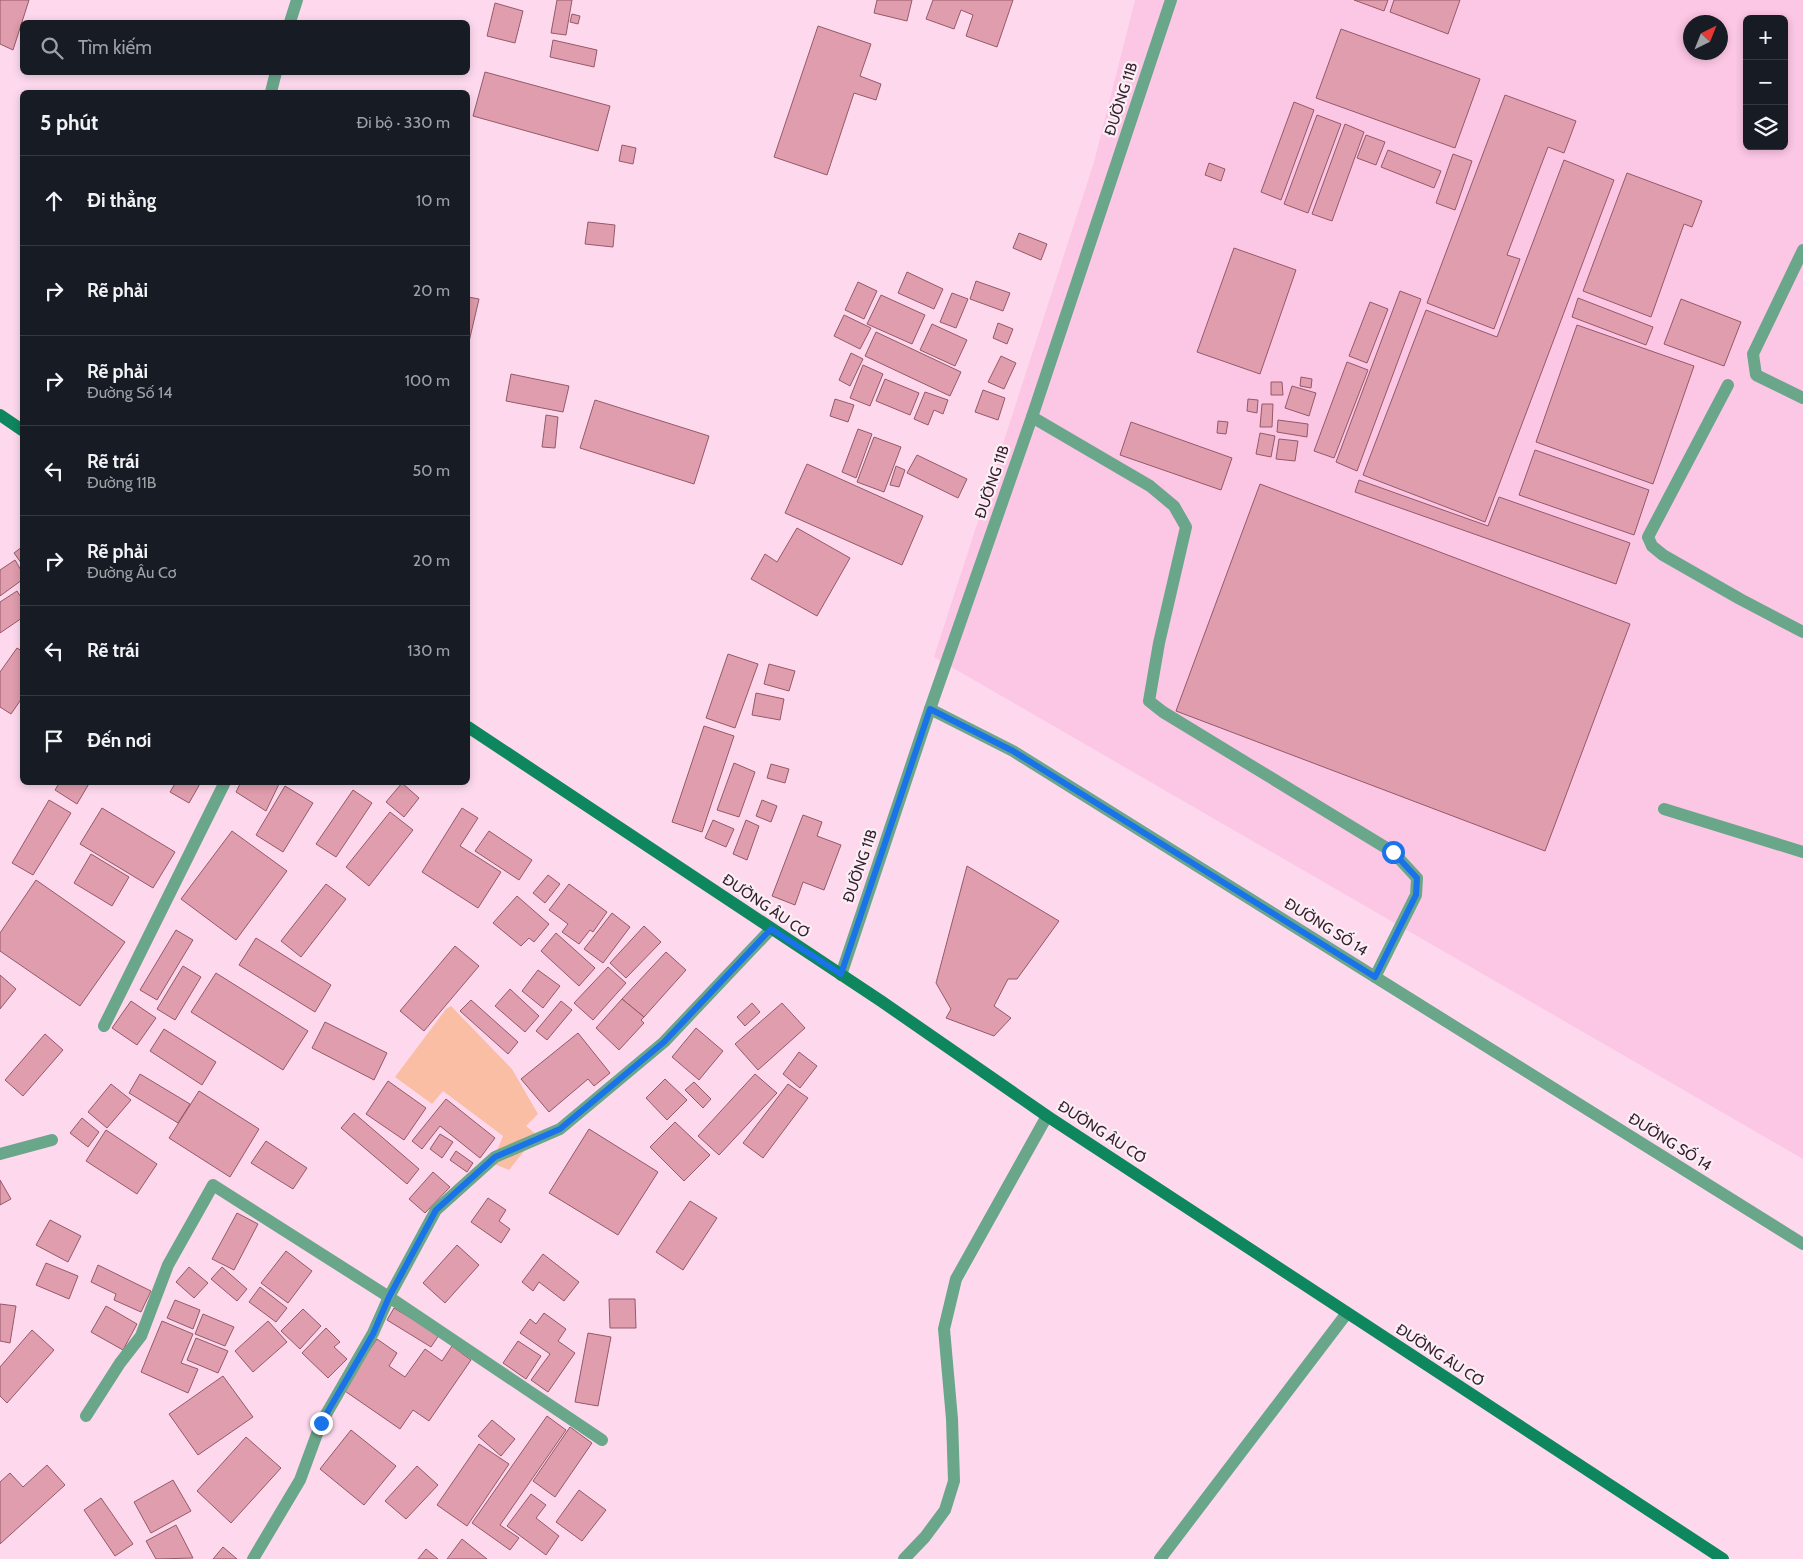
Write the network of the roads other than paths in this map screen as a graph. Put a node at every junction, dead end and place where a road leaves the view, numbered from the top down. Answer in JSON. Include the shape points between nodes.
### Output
{"nodes":[{"id":1,"x":297,"y":0,"type":"edge"},
{"id":2,"x":1171,"y":0,"type":"edge"},
{"id":3,"x":291,"y":20,"type":"edge"},
{"id":4,"x":275,"y":75,"type":"edge"},
{"id":5,"x":272,"y":90,"type":"edge"},
{"id":6,"x":1803,"y":250,"type":"edge"},
{"id":7,"x":1728,"y":385,"type":"dead end"},
{"id":8,"x":1803,"y":398,"type":"edge"},
{"id":9,"x":0,"y":415,"type":"edge"},
{"id":10,"x":1032,"y":417,"type":"junction"},
{"id":11,"x":20,"y":429,"type":"edge"},
{"id":12,"x":1803,"y":632,"type":"edge"},
{"id":13,"x":930,"y":709,"type":"junction"},
{"id":14,"x":470,"y":728,"type":"edge"},
{"id":15,"x":224,"y":785,"type":"edge"},
{"id":16,"x":1664,"y":809,"type":"dead end"},
{"id":17,"x":1803,"y":852,"type":"edge"},
{"id":18,"x":771,"y":929,"type":"junction"},
{"id":19,"x":841,"y":974,"type":"junction"},
{"id":20,"x":1375,"y":977,"type":"junction"},
{"id":21,"x":104,"y":1026,"type":"dead end"},
{"id":22,"x":1048,"y":1116,"type":"junction"},
{"id":23,"x":52,"y":1140,"type":"dead end"},
{"id":24,"x":0,"y":1154,"type":"edge"},
{"id":25,"x":1803,"y":1244,"type":"edge"},
{"id":26,"x":389,"y":1297,"type":"junction"},
{"id":27,"x":1347,"y":1313,"type":"junction"},
{"id":28,"x":86,"y":1416,"type":"dead end"},
{"id":29,"x":602,"y":1440,"type":"dead end"},
{"id":30,"x":253,"y":1559,"type":"edge"},
{"id":31,"x":904,"y":1559,"type":"edge"},
{"id":32,"x":1160,"y":1559,"type":"edge"},
{"id":33,"x":1723,"y":1559,"type":"edge"}],
"edges":[{"from":1,"to":3,"type":"street"},
{"from":2,"to":10,"type":"street","name":"ĐƯỜNG 11B"},
{"from":4,"to":5,"type":"street"},
{"from":6,"to":8,"type":"street","via":[[1753,354],[1756,375]]},
{"from":7,"to":12,"type":"street","via":[[1648,537],[1662,555]]},
{"from":9,"to":11,"type":"main road"},
{"from":10,"to":13,"type":"street","name":"ĐƯỜNG 11B"},
{"from":10,"to":20,"type":"street","via":[[1150,486],[1174,506],[1186,527],[1149,701],[1393,852],[1417,878],[1416,895]]},
{"from":13,"to":19,"type":"street","name":"ĐƯỜNG 11B"},
{"from":13,"to":20,"type":"street","name":"ĐƯỜNG SỐ 14","via":[[1013,751]]},
{"from":14,"to":18,"type":"main road","name":"ĐƯỜNG ÂU CƠ"},
{"from":15,"to":21,"type":"street"},
{"from":16,"to":17,"type":"street"},
{"from":18,"to":19,"type":"main road","name":"ĐƯỜNG ÂU CƠ"},
{"from":18,"to":26,"type":"street","via":[[664,1042],[560,1129],[495,1157],[436,1210]]},
{"from":19,"to":22,"type":"main road","name":"ĐƯỜNG ÂU CƠ"},
{"from":20,"to":25,"type":"street","name":"ĐƯỜNG SỐ 14"},
{"from":22,"to":27,"type":"main road","name":"ĐƯỜNG ÂU CƠ"},
{"from":22,"to":31,"type":"street","via":[[956,1279],[944,1329],[954,1481],[944,1510]]},
{"from":23,"to":24,"type":"street"},
{"from":26,"to":28,"type":"street","via":[[212,1185],[168,1265],[141,1336]]},
{"from":26,"to":29,"type":"street"},
{"from":26,"to":30,"type":"street","via":[[373,1334],[321,1423],[300,1480]]},
{"from":27,"to":32,"type":"street"},
{"from":27,"to":33,"type":"main road","name":"ĐƯỜNG ÂU CƠ"}]}
